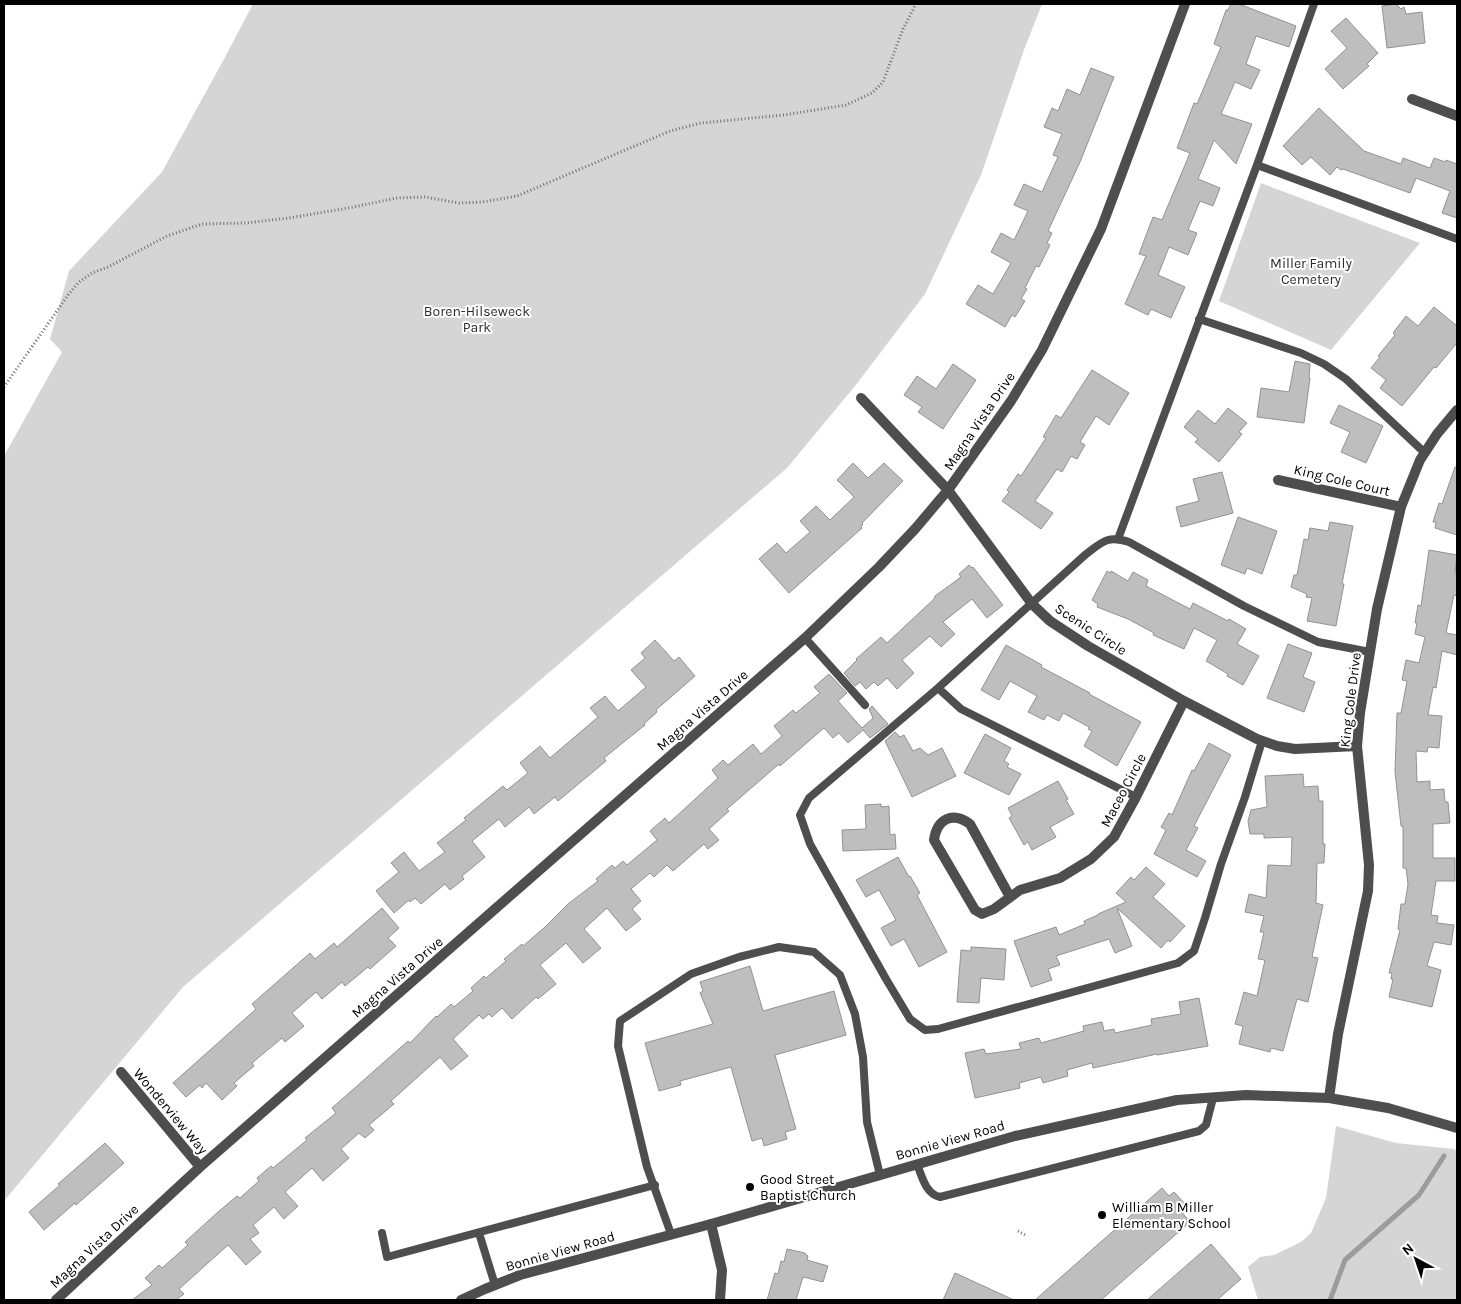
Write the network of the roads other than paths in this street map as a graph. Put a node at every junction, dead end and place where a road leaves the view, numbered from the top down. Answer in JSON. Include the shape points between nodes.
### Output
{"nodes":[{"id":1,"x":1186,"y":4,"type":"edge"},
{"id":2,"x":1314,"y":4,"type":"edge"},
{"id":3,"x":1412,"y":99,"type":"dead end"},
{"id":4,"x":1457,"y":116,"type":"edge"},
{"id":5,"x":1257,"y":164,"type":"junction"},
{"id":6,"x":1457,"y":239,"type":"edge"},
{"id":7,"x":1200,"y":319,"type":"junction"},
{"id":8,"x":861,"y":398,"type":"dead end"},
{"id":9,"x":1457,"y":410,"type":"edge"},
{"id":10,"x":1425,"y":453,"type":"junction"},
{"id":11,"x":1278,"y":480,"type":"dead end"},
{"id":12,"x":948,"y":490,"type":"junction"},
{"id":13,"x":1401,"y":507,"type":"junction"},
{"id":14,"x":1118,"y":538,"type":"junction"},
{"id":15,"x":1032,"y":604,"type":"junction"},
{"id":16,"x":806,"y":638,"type":"junction"},
{"id":17,"x":1370,"y":652,"type":"junction"},
{"id":18,"x":938,"y":688,"type":"junction"},
{"id":19,"x":1184,"y":701,"type":"junction"},
{"id":20,"x":865,"y":705,"type":"dead end"},
{"id":21,"x":1262,"y":741,"type":"junction"},
{"id":22,"x":1356,"y":746,"type":"junction"},
{"id":23,"x":1136,"y":797,"type":"junction"},
{"id":24,"x":1010,"y":897,"type":"junction"},
{"id":25,"x":121,"y":1072,"type":"dead end"},
{"id":26,"x":1213,"y":1098,"type":"junction"},
{"id":27,"x":1328,"y":1098,"type":"junction"},
{"id":28,"x":1457,"y":1128,"type":"edge"},
{"id":29,"x":917,"y":1164,"type":"junction"},
{"id":30,"x":200,"y":1167,"type":"junction"},
{"id":31,"x":880,"y":1175,"type":"junction"},
{"id":32,"x":655,"y":1185,"type":"junction"},
{"id":33,"x":711,"y":1224,"type":"junction"},
{"id":34,"x":382,"y":1233,"type":"dead end"},
{"id":35,"x":479,"y":1233,"type":"junction"},
{"id":36,"x":671,"y":1234,"type":"junction"},
{"id":37,"x":495,"y":1285,"type":"junction"},
{"id":38,"x":56,"y":1300,"type":"edge"},
{"id":39,"x":461,"y":1300,"type":"edge"},
{"id":40,"x":720,"y":1300,"type":"edge"}],
"edges":[{"from":1,"to":12,"type":"street","name":"Magna Vista Drive","via":[[1101,229],[1074,288],[1011,401]]},
{"from":2,"to":5,"type":"lane"},
{"from":3,"to":4,"type":"street"},
{"from":5,"to":6,"type":"lane"},
{"from":5,"to":7,"type":"lane"},
{"from":7,"to":10,"type":"lane","via":[[1324,364],[1346,379]]},
{"from":7,"to":14,"type":"lane"},
{"from":8,"to":12,"type":"street","name":"Scenic Circle"},
{"from":9,"to":10,"type":"street","name":"King Cole Drive"},
{"from":10,"to":13,"type":"street","name":"King Cole Drive"},
{"from":11,"to":13,"type":"street","name":"King Cole Court"},
{"from":12,"to":15,"type":"street","name":"Scenic Circle"},
{"from":12,"to":16,"type":"street","name":"Magna Vista Drive","via":[[879,567]]},
{"from":13,"to":17,"type":"street","name":"King Cole Drive","via":[[1376,609]]},
{"from":14,"to":15,"type":"lane","via":[[1104,540]]},
{"from":14,"to":17,"type":"lane","via":[[1318,642]]},
{"from":15,"to":18,"type":"lane"},
{"from":15,"to":19,"type":"street","name":"Scenic Circle","via":[[1088,646]]},
{"from":16,"to":20,"type":"lane"},
{"from":16,"to":30,"type":"street","name":"Magna Vista Drive"},
{"from":17,"to":22,"type":"street","name":"King Cole Drive"},
{"from":18,"to":21,"type":"lane","via":[[809,798],[800,815],[810,844],[886,979],[910,1019],[926,1030],[1178,963],[1194,951]]},
{"from":18,"to":23,"type":"lane","via":[[961,709]]},
{"from":19,"to":21,"type":"street","name":"Scenic Circle"},
{"from":19,"to":23,"type":"street","name":"Maceo Circle"},
{"from":21,"to":22,"type":"street","name":"Scenic Circle","via":[[1295,749]]},
{"from":22,"to":27,"type":"street","name":"King Cole Drive","via":[[1369,865],[1368,891]]},
{"from":23,"to":24,"type":"street","name":"Maceo Circle","via":[[1114,837],[1091,859],[1060,878],[1020,890]]},
{"from":24,"to":24,"type":"street","name":"Maceo Circle","via":[[970,824],[962,818],[942,822],[936,829],[934,840],[974,910],[982,914]]},
{"from":25,"to":30,"type":"street","name":"Wonderview Way"},
{"from":26,"to":27,"type":"street","name":"Bonnie View Road","via":[[1246,1095]]},
{"from":26,"to":29,"type":"street","name":"Bonnie View Road","via":[[1177,1100],[1015,1136]]},
{"from":26,"to":29,"type":"lane","via":[[1206,1125],[1199,1131],[940,1197],[927,1189]]},
{"from":27,"to":28,"type":"street","name":"Bonnie View Road","via":[[1388,1108]]},
{"from":29,"to":31,"type":"street","name":"Bonnie View Road"},
{"from":30,"to":38,"type":"street","name":"Magna Vista Drive"},
{"from":31,"to":32,"type":"lane","via":[[867,1122],[863,1057],[855,1014],[840,975],[814,952],[779,947],[691,974],[620,1021],[618,1046],[647,1167]]},
{"from":31,"to":33,"type":"street","name":"Bonnie View Road"},
{"from":32,"to":35,"type":"lane"},
{"from":32,"to":36,"type":"lane"},
{"from":33,"to":36,"type":"street","name":"Bonnie View Road"},
{"from":33,"to":40,"type":"street","via":[[722,1270]]},
{"from":34,"to":35,"type":"lane","via":[[387,1257]]},
{"from":35,"to":37,"type":"lane"},
{"from":36,"to":37,"type":"street","name":"Bonnie View Road","via":[[520,1275]]},
{"from":37,"to":39,"type":"street","name":"Bonnie View Road"}]}
